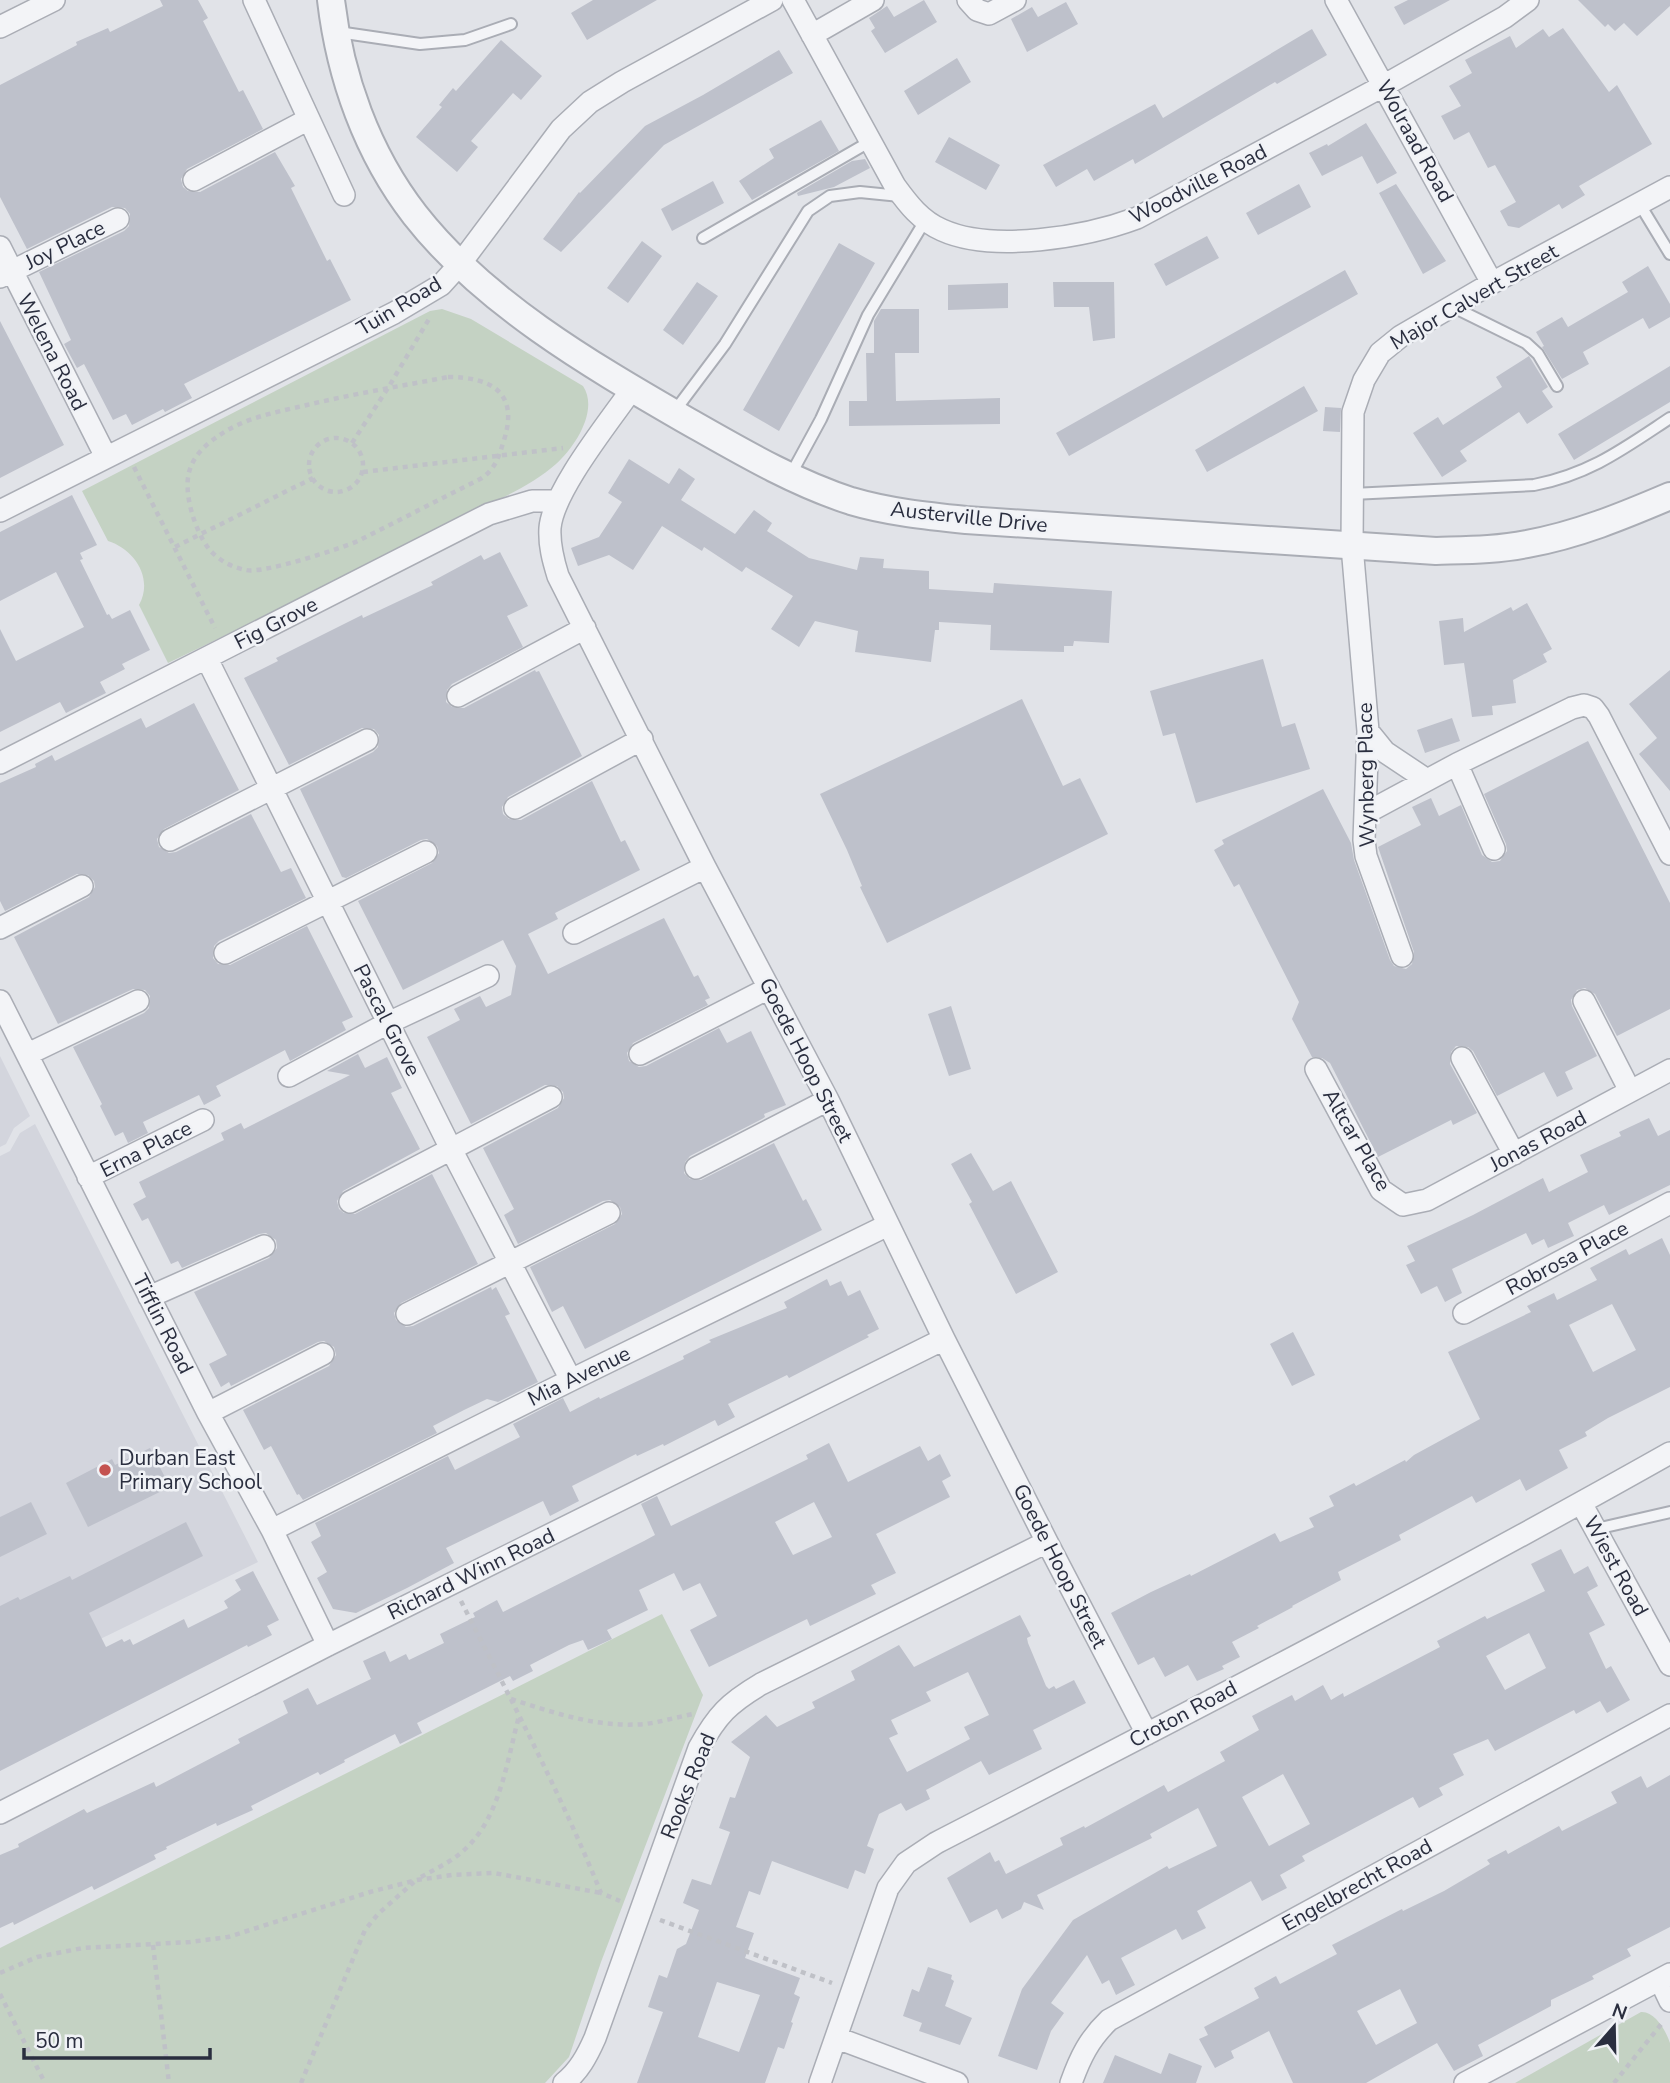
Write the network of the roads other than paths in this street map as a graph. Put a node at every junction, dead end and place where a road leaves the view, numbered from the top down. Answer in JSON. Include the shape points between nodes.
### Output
{"nodes":[{"id":1,"x":54,"y":0,"type":"edge"},
{"id":2,"x":254,"y":0,"type":"edge"},
{"id":3,"x":331,"y":0,"type":"edge"},
{"id":4,"x":772,"y":0,"type":"edge"},
{"id":5,"x":793,"y":0,"type":"edge"},
{"id":6,"x":873,"y":0,"type":"edge"},
{"id":7,"x":968,"y":0,"type":"edge"},
{"id":8,"x":1015,"y":0,"type":"edge"},
{"id":9,"x":1336,"y":0,"type":"edge"},
{"id":10,"x":1528,"y":0,"type":"edge"},
{"id":11,"x":511,"y":24,"type":"dead end"},
{"id":12,"x":0,"y":27,"type":"edge"},
{"id":13,"x":335,"y":32,"type":"junction"},
{"id":14,"x":812,"y":35,"type":"junction"},
{"id":15,"x":1385,"y":85,"type":"junction"},
{"id":16,"x":309,"y":119,"type":"junction"},
{"id":17,"x":870,"y":141,"type":"junction"},
{"id":18,"x":194,"y":180,"type":"dead end"},
{"id":19,"x":1670,"y":187,"type":"edge"},
{"id":20,"x":344,"y":195,"type":"dead end"},
{"id":21,"x":902,"y":196,"type":"junction"},
{"id":22,"x":1639,"y":203,"type":"junction"},
{"id":23,"x":118,"y":219,"type":"dead end"},
{"id":24,"x":926,"y":219,"type":"junction"},
{"id":25,"x":703,"y":238,"type":"dead end"},
{"id":26,"x":0,"y":247,"type":"edge"},
{"id":27,"x":1670,"y":254,"type":"edge"},
{"id":28,"x":460,"y":264,"type":"junction"},
{"id":29,"x":6,"y":274,"type":"edge"},
{"id":30,"x":1492,"y":282,"type":"junction"},
{"id":31,"x":1451,"y":306,"type":"junction"},
{"id":32,"x":1557,"y":386,"type":"dead end"},
{"id":33,"x":632,"y":388,"type":"junction"},
{"id":34,"x":674,"y":412,"type":"junction"},
{"id":35,"x":1670,"y":418,"type":"edge"},
{"id":36,"x":115,"y":453,"type":"junction"},
{"id":37,"x":790,"y":475,"type":"junction"},
{"id":38,"x":1352,"y":494,"type":"junction"},
{"id":39,"x":1670,"y":496,"type":"edge"},
{"id":40,"x":557,"y":501,"type":"junction"},
{"id":41,"x":0,"y":511,"type":"edge"},
{"id":42,"x":1352,"y":546,"type":"junction"},
{"id":43,"x":585,"y":628,"type":"junction"},
{"id":44,"x":216,"y":654,"type":"junction"},
{"id":45,"x":458,"y":696,"type":"dead end"},
{"id":46,"x":1368,"y":731,"type":"junction"},
{"id":47,"x":642,"y":739,"type":"junction"},
{"id":48,"x":367,"y":740,"type":"dead end"},
{"id":49,"x":0,"y":763,"type":"edge"},
{"id":50,"x":1457,"y":764,"type":"junction"},
{"id":51,"x":1427,"y":780,"type":"junction"},
{"id":52,"x":270,"y":788,"type":"junction"},
{"id":53,"x":515,"y":808,"type":"dead end"},
{"id":54,"x":1366,"y":813,"type":"junction"},
{"id":55,"x":170,"y":840,"type":"dead end"},
{"id":56,"x":1494,"y":849,"type":"dead end"},
{"id":57,"x":1669,"y":849,"type":"edge"},
{"id":58,"x":426,"y":852,"type":"dead end"},
{"id":59,"x":705,"y":867,"type":"junction"},
{"id":60,"x":82,"y":886,"type":"dead end"},
{"id":61,"x":327,"y":902,"type":"junction"},
{"id":62,"x":0,"y":928,"type":"edge"},
{"id":63,"x":574,"y":933,"type":"dead end"},
{"id":64,"x":225,"y":953,"type":"dead end"},
{"id":65,"x":1402,"y":956,"type":"dead end"},
{"id":66,"x":488,"y":975,"type":"dead end"},
{"id":67,"x":769,"y":988,"type":"junction"},
{"id":68,"x":0,"y":1001,"type":"edge"},
{"id":69,"x":138,"y":1001,"type":"dead end"},
{"id":70,"x":1584,"y":1001,"type":"dead end"},
{"id":71,"x":388,"y":1023,"type":"junction"},
{"id":72,"x":28,"y":1054,"type":"junction"},
{"id":73,"x":640,"y":1054,"type":"dead end"},
{"id":74,"x":1462,"y":1058,"type":"dead end"},
{"id":75,"x":1316,"y":1069,"type":"dead end"},
{"id":76,"x":1670,"y":1070,"type":"edge"},
{"id":77,"x":289,"y":1076,"type":"dead end"},
{"id":78,"x":1630,"y":1091,"type":"junction"},
{"id":79,"x":551,"y":1097,"type":"dead end"},
{"id":80,"x":828,"y":1100,"type":"junction"},
{"id":81,"x":203,"y":1120,"type":"dead end"},
{"id":82,"x":451,"y":1149,"type":"junction"},
{"id":83,"x":1514,"y":1154,"type":"junction"},
{"id":84,"x":696,"y":1168,"type":"dead end"},
{"id":85,"x":88,"y":1177,"type":"junction"},
{"id":86,"x":350,"y":1202,"type":"dead end"},
{"id":87,"x":1670,"y":1203,"type":"edge"},
{"id":88,"x":1403,"y":1205,"type":"joint"},
{"id":89,"x":609,"y":1213,"type":"dead end"},
{"id":90,"x":888,"y":1225,"type":"junction"},
{"id":91,"x":264,"y":1245,"type":"dead end"},
{"id":92,"x":511,"y":1263,"type":"junction"},
{"id":93,"x":149,"y":1297,"type":"junction"},
{"id":94,"x":1464,"y":1313,"type":"dead end"},
{"id":95,"x":407,"y":1314,"type":"dead end"},
{"id":96,"x":944,"y":1339,"type":"junction"},
{"id":97,"x":323,"y":1354,"type":"dead end"},
{"id":98,"x":571,"y":1380,"type":"junction"},
{"id":99,"x":208,"y":1413,"type":"junction"},
{"id":100,"x":1670,"y":1454,"type":"edge"},
{"id":101,"x":1581,"y":1503,"type":"junction"},
{"id":102,"x":1670,"y":1512,"type":"edge"},
{"id":103,"x":1596,"y":1529,"type":"junction"},
{"id":104,"x":272,"y":1530,"type":"junction"},
{"id":105,"x":1047,"y":1542,"type":"junction"},
{"id":106,"x":328,"y":1645,"type":"junction"},
{"id":107,"x":1670,"y":1665,"type":"edge"},
{"id":108,"x":1670,"y":1715,"type":"edge"},
{"id":109,"x":1147,"y":1734,"type":"junction"},
{"id":110,"x":0,"y":1813,"type":"edge"},
{"id":111,"x":1665,"y":1977,"type":"edge"},
{"id":112,"x":1670,"y":2001,"type":"edge"},
{"id":113,"x":837,"y":2038,"type":"junction"},
{"id":114,"x":564,"y":2083,"type":"edge"},
{"id":115,"x":820,"y":2083,"type":"edge"},
{"id":116,"x":957,"y":2083,"type":"edge"},
{"id":117,"x":1071,"y":2083,"type":"edge"},
{"id":118,"x":1465,"y":2083,"type":"edge"}],
"edges":[{"from":1,"to":12,"type":"street"},
{"from":2,"to":16,"type":"street"},
{"from":3,"to":13,"type":"street","name":"Austerville Drive"},
{"from":4,"to":28,"type":"street","name":"Tuin Road","via":[[590,102],[561,129]]},
{"from":5,"to":14,"type":"street","name":"Woodville Road"},
{"from":6,"to":14,"type":"street"},
{"from":7,"to":8,"type":"street","via":[[989,14]]},
{"from":9,"to":15,"type":"street","name":"Wolraad Road"},
{"from":10,"to":15,"type":"street","name":"Woodville Road"},
{"from":11,"to":13,"type":"lane","via":[[465,40],[420,44]]},
{"from":13,"to":28,"type":"street","name":"Austerville Drive","via":[[351,95],[379,161],[415,215]]},
{"from":14,"to":17,"type":"street","name":"Woodville Road"},
{"from":15,"to":24,"type":"street","name":"Woodville Road","via":[[1137,218],[1106,229],[1006,241],[942,230]]},
{"from":15,"to":30,"type":"street","name":"Wolraad Road"},
{"from":16,"to":18,"type":"street"},
{"from":16,"to":20,"type":"street"},
{"from":17,"to":21,"type":"street","name":"Woodville Road"},
{"from":17,"to":25,"type":"lane"},
{"from":19,"to":22,"type":"street","name":"Major Calvert Street"},
{"from":21,"to":24,"type":"street","name":"Woodville Road"},
{"from":21,"to":34,"type":"lane","via":[[860,192],[830,196],[808,211],[725,344]]},
{"from":22,"to":27,"type":"lane"},
{"from":22,"to":30,"type":"street","name":"Major Calvert Street"},
{"from":23,"to":29,"type":"street","name":"Joy Place"},
{"from":24,"to":37,"type":"lane","via":[[868,315]]},
{"from":26,"to":29,"type":"street","name":"Welena Road"},
{"from":28,"to":33,"type":"street","name":"Austerville Drive","via":[[500,299]]},
{"from":28,"to":36,"type":"street","name":"Tuin Road","via":[[441,285],[394,313]]},
{"from":29,"to":36,"type":"street","name":"Welena Road"},
{"from":30,"to":31,"type":"street","name":"Major Calvert Street"},
{"from":31,"to":32,"type":"lane","via":[[1526,343]]},
{"from":31,"to":38,"type":"street","name":"Major Calvert Street","via":[[1380,353],[1364,380],[1353,412]]},
{"from":33,"to":34,"type":"street","name":"Austerville Drive"},
{"from":33,"to":40,"type":"street","name":"Goede Hoop Street"},
{"from":34,"to":37,"type":"street","name":"Austerville Drive"},
{"from":35,"to":38,"type":"lane","via":[[1605,461],[1559,481]]},
{"from":36,"to":41,"type":"street","name":"Tuin Road"},
{"from":37,"to":42,"type":"street","name":"Austerville Drive","via":[[852,501],[911,514]]},
{"from":38,"to":42,"type":"street","name":"Major Calvert Street"},
{"from":39,"to":42,"type":"street","name":"Austerville Drive","via":[[1618,518],[1525,545],[1436,551]]},
{"from":40,"to":43,"type":"street","name":"Goede Hoop Street","via":[[550,548],[558,576]]},
{"from":40,"to":44,"type":"street","name":"Fig Grove","via":[[532,500],[489,514]]},
{"from":42,"to":46,"type":"street","name":"Wynberg Place"},
{"from":43,"to":45,"type":"street"},
{"from":43,"to":47,"type":"street","name":"Goede Hoop Street"},
{"from":44,"to":49,"type":"street","name":"Fig Grove"},
{"from":44,"to":52,"type":"street","name":"Pascal Grove"},
{"from":46,"to":51,"type":"street","via":[[1385,752]]},
{"from":46,"to":54,"type":"street","name":"Wynberg Place"},
{"from":47,"to":53,"type":"street"},
{"from":47,"to":59,"type":"street","name":"Goede Hoop Street"},
{"from":48,"to":52,"type":"street"},
{"from":50,"to":51,"type":"street"},
{"from":50,"to":56,"type":"street"},
{"from":50,"to":57,"type":"street","via":[[1572,708],[1593,708]]},
{"from":51,"to":54,"type":"street"},
{"from":52,"to":55,"type":"street"},
{"from":52,"to":61,"type":"street","name":"Pascal Grove"},
{"from":54,"to":65,"type":"street","name":"Wynberg Place","via":[[1366,856]]},
{"from":58,"to":61,"type":"street"},
{"from":59,"to":63,"type":"street"},
{"from":59,"to":67,"type":"street","name":"Goede Hoop Street"},
{"from":60,"to":62,"type":"street"},
{"from":61,"to":64,"type":"street"},
{"from":61,"to":71,"type":"street","name":"Pascal Grove"},
{"from":66,"to":71,"type":"street"},
{"from":67,"to":73,"type":"street"},
{"from":67,"to":80,"type":"street","name":"Goede Hoop Street"},
{"from":68,"to":72,"type":"street","name":"Tifflin Road"},
{"from":69,"to":72,"type":"street"},
{"from":70,"to":78,"type":"street"},
{"from":71,"to":77,"type":"street"},
{"from":71,"to":82,"type":"street","name":"Pascal Grove"},
{"from":72,"to":85,"type":"street","name":"Tifflin Road"},
{"from":74,"to":83,"type":"street"},
{"from":75,"to":88,"type":"street","name":"Altcar Place","via":[[1381,1190]]},
{"from":76,"to":78,"type":"street","name":"Jonas Road"},
{"from":78,"to":83,"type":"street","name":"Jonas Road"},
{"from":79,"to":82,"type":"street"},
{"from":80,"to":84,"type":"street"},
{"from":80,"to":90,"type":"street","name":"Goede Hoop Street"},
{"from":81,"to":85,"type":"street","name":"Erna Place"},
{"from":82,"to":86,"type":"street"},
{"from":82,"to":92,"type":"street","name":"Pascal Grove"},
{"from":83,"to":88,"type":"street","name":"Jonas Road","via":[[1427,1200]]},
{"from":85,"to":93,"type":"street","name":"Tifflin Road"},
{"from":87,"to":94,"type":"street","name":"Robrosa Place"},
{"from":89,"to":92,"type":"street"},
{"from":90,"to":96,"type":"street","name":"Goede Hoop Street"},
{"from":90,"to":98,"type":"street","name":"Mia Avenue"},
{"from":91,"to":93,"type":"street"},
{"from":92,"to":95,"type":"street"},
{"from":92,"to":98,"type":"street","name":"Pascal Grove"},
{"from":93,"to":99,"type":"street","name":"Tifflin Road"},
{"from":96,"to":105,"type":"street","name":"Goede Hoop Street"},
{"from":96,"to":106,"type":"street","name":"Richard Winn Road"},
{"from":97,"to":99,"type":"street"},
{"from":98,"to":104,"type":"street","name":"Mia Avenue"},
{"from":99,"to":104,"type":"street","name":"Tifflin Road"},
{"from":100,"to":101,"type":"street","name":"Croton Road"},
{"from":101,"to":103,"type":"street","name":"Wiest Road"},
{"from":101,"to":109,"type":"street","name":"Croton Road"},
{"from":102,"to":103,"type":"lane"},
{"from":103,"to":107,"type":"street","name":"Wiest Road"},
{"from":104,"to":106,"type":"street","name":"Tifflin Road"},
{"from":105,"to":109,"type":"street","name":"Goede Hoop Street"},
{"from":105,"to":114,"type":"street","name":"Rooks Road","via":[[761,1684],[734,1700],[712,1724],[699,1748],[595,2038],[585,2059]]},
{"from":106,"to":110,"type":"street","name":"Richard Winn Road"},
{"from":108,"to":117,"type":"street","name":"Engelbrecht Road","via":[[1109,2020],[1080,2056]]},
{"from":109,"to":113,"type":"street","name":"Croton Road","via":[[906,1863],[888,1888]]},
{"from":111,"to":112,"type":"street"},
{"from":111,"to":118,"type":"street"},
{"from":113,"to":115,"type":"street","name":"Croton Road"},
{"from":113,"to":116,"type":"street"}]}
